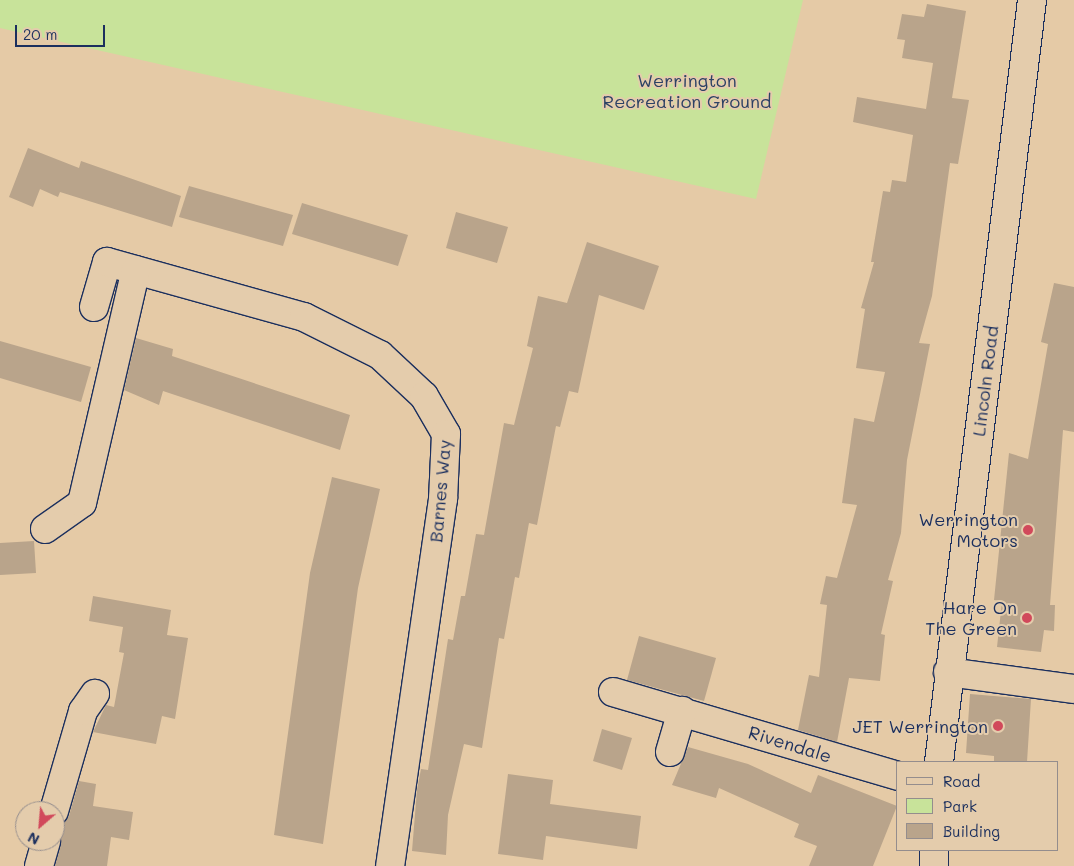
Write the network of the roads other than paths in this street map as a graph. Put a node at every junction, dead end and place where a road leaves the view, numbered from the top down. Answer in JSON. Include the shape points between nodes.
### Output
{"nodes":[{"id":1,"x":1032,"y":0,"type":"edge"},
{"id":2,"x":136,"y":270,"type":"junction"},
{"id":3,"x":94,"y":307,"type":"dead end"},
{"id":4,"x":45,"y":529,"type":"dead end"},
{"id":5,"x":948,"y":672,"type":"junction"},
{"id":6,"x":1074,"y":690,"type":"edge"},
{"id":7,"x":613,"y":692,"type":"dead end"},
{"id":8,"x":95,"y":694,"type":"dead end"},
{"id":9,"x":682,"y":711,"type":"junction"},
{"id":10,"x":670,"y":752,"type":"dead end"},
{"id":11,"x":939,"y":761,"type":"edge"},
{"id":12,"x":896,"y":775,"type":"edge"},
{"id":13,"x":57,"y":801,"type":"edge"},
{"id":14,"x":43,"y":851,"type":"edge"},
{"id":15,"x":934,"y":851,"type":"edge"},
{"id":16,"x":39,"y":866,"type":"edge"},
{"id":17,"x":394,"y":866,"type":"edge"},
{"id":18,"x":934,"y":866,"type":"edge"}],
"edges":[{"from":1,"to":5,"type":"street","name":"Lincoln Road"},
{"from":2,"to":3,"type":"street","name":"Barnes Way","via":[[107,262]]},
{"from":2,"to":4,"type":"street","via":[[82,504]]},
{"from":2,"to":17,"type":"street","name":"Barnes Way","via":[[304,317],[380,356],[424,396],[446,434],[443,498]]},
{"from":5,"to":6,"type":"street"},
{"from":5,"to":11,"type":"street","name":"Lincoln Road"},
{"from":7,"to":9,"type":"street","name":"Rivendale"},
{"from":8,"to":13,"type":"street","via":[[83,710]]},
{"from":9,"to":10,"type":"street"},
{"from":9,"to":12,"type":"street","name":"Rivendale"},
{"from":14,"to":16,"type":"street"},
{"from":15,"to":18,"type":"street"}]}
